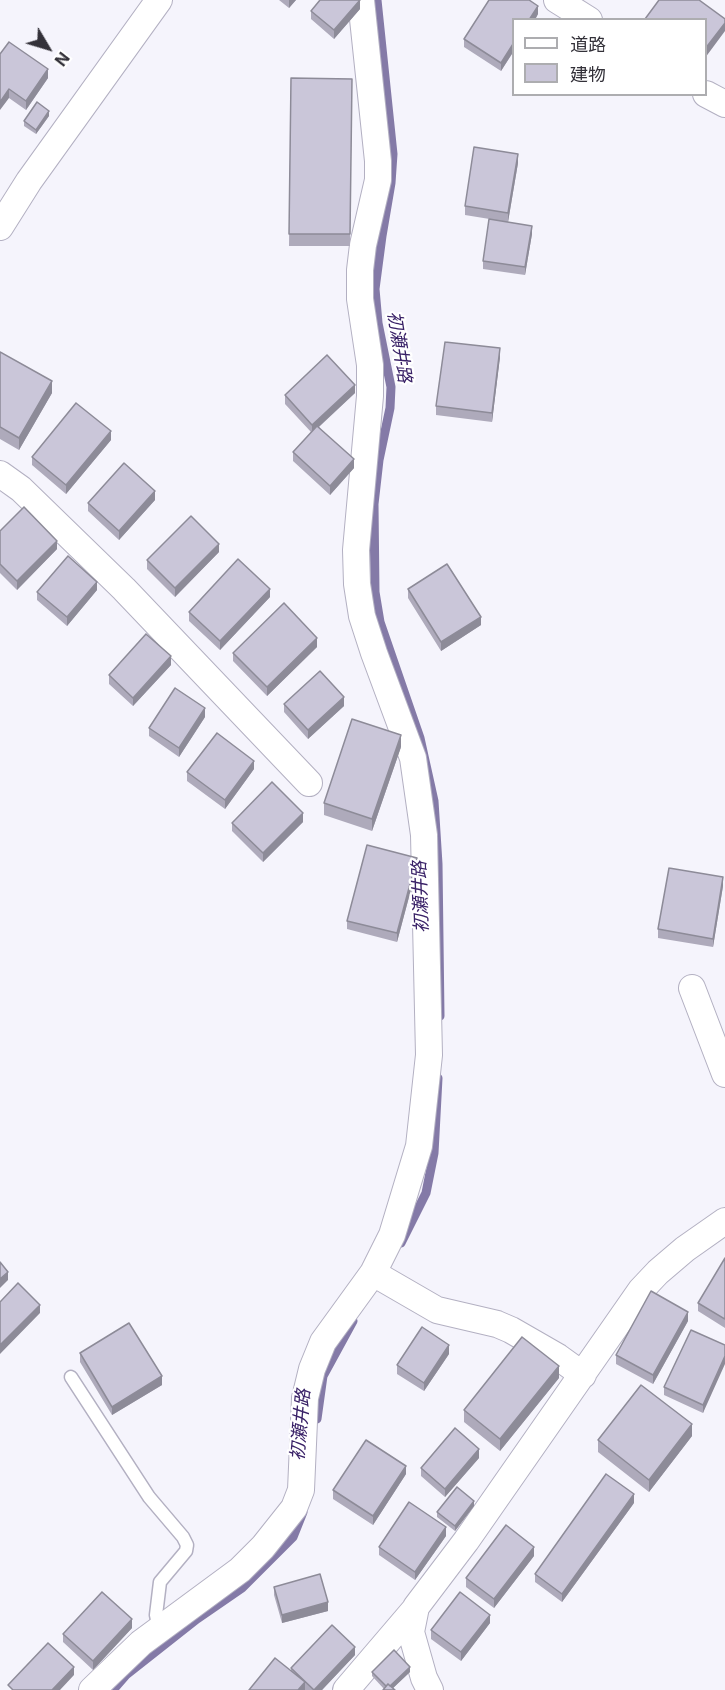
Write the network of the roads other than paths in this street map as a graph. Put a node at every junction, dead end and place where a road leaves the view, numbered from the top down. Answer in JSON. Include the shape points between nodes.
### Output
{"nodes":[{"id":1,"x":159,"y":0,"type":"edge"},
{"id":2,"x":361,"y":0,"type":"edge"},
{"id":3,"x":557,"y":0,"type":"edge"},
{"id":4,"x":586,"y":18,"type":"edge"},
{"id":5,"x":707,"y":95,"type":"edge"},
{"id":6,"x":725,"y":104,"type":"edge"},
{"id":7,"x":9,"y":193,"type":"edge"},
{"id":8,"x":0,"y":227,"type":"edge"},
{"id":9,"x":0,"y":474,"type":"edge"},
{"id":10,"x":309,"y":783,"type":"dead end"},
{"id":11,"x":692,"y":988,"type":"dead end"},
{"id":12,"x":725,"y":1074,"type":"edge"},
{"id":13,"x":725,"y":1221,"type":"edge"},
{"id":14,"x":374,"y":1273,"type":"junction"},
{"id":15,"x":583,"y":1375,"type":"junction"},
{"id":16,"x":71,"y":1377,"type":"dead end"},
{"id":17,"x":416,"y":1607,"type":"junction"},
{"id":18,"x":159,"y":1629,"type":"junction"},
{"id":19,"x":92,"y":1690,"type":"edge"},
{"id":20,"x":346,"y":1690,"type":"edge"},
{"id":21,"x":430,"y":1690,"type":"edge"}],
"edges":[{"from":1,"to":7,"type":"street"},
{"from":2,"to":14,"type":"street","via":[[378,180],[360,270],[370,386],[357,584],[362,616],[413,758],[424,835],[429,1055],[419,1146],[392,1235]]},
{"from":3,"to":4,"type":"street"},
{"from":5,"to":6,"type":"street"},
{"from":7,"to":8,"type":"street"},
{"from":9,"to":10,"type":"street","via":[[21,489],[124,589]]},
{"from":11,"to":12,"type":"street"},
{"from":13,"to":15,"type":"street","via":[[658,1272],[641,1290]]},
{"from":14,"to":15,"type":"street","via":[[437,1310],[511,1330]]},
{"from":14,"to":18,"type":"street","via":[[323,1342],[312,1369],[305,1398],[302,1482],[294,1508],[240,1570]]},
{"from":15,"to":17,"type":"street"},
{"from":16,"to":18,"type":"lane","via":[[149,1497],[187,1545],[160,1582],[156,1615]]},
{"from":17,"to":20,"type":"street"},
{"from":17,"to":21,"type":"street","via":[[411,1632]]},
{"from":18,"to":19,"type":"street"}]}
